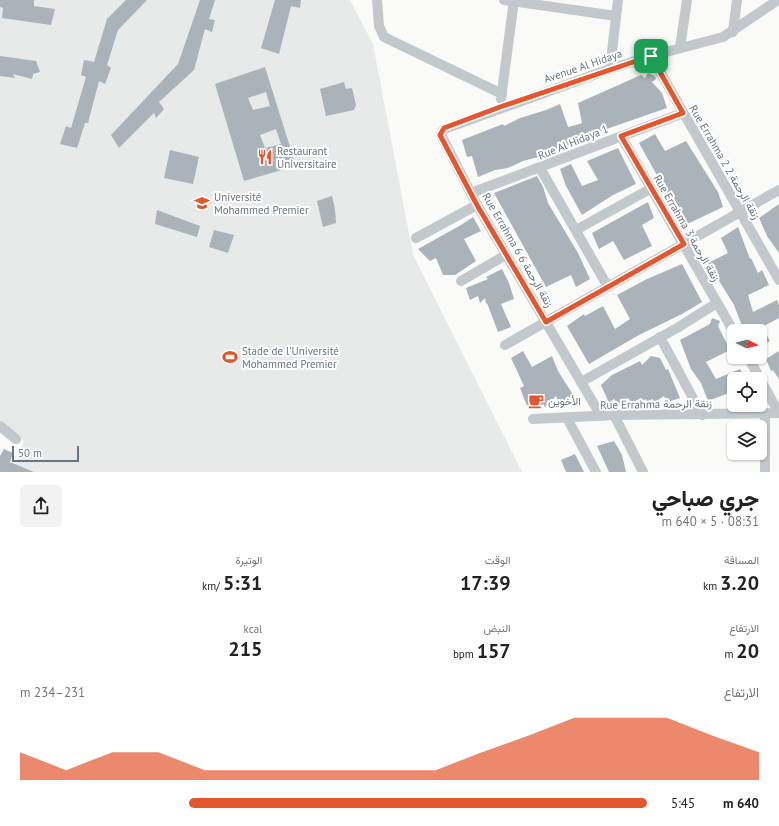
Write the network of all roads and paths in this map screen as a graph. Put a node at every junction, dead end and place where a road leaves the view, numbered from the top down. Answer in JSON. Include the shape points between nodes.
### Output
{"nodes":[{"id":1,"x":378,"y":0,"type":"edge"},
{"id":2,"x":510,"y":0,"type":"edge"},
{"id":3,"x":618,"y":0,"type":"edge"},
{"id":4,"x":687,"y":0,"type":"edge"},
{"id":5,"x":737,"y":0,"type":"edge"},
{"id":6,"x":778,"y":0,"type":"edge"},
{"id":7,"x":616,"y":16,"type":"junction"},
{"id":8,"x":733,"y":32,"type":"junction"},
{"id":9,"x":680,"y":48,"type":"junction"},
{"id":10,"x":651,"y":56,"type":"junction"},
{"id":11,"x":610,"y":69,"type":"junction"},
{"id":12,"x":502,"y":94,"type":"junction"},
{"id":13,"x":500,"y":107,"type":"junction"},
{"id":14,"x":683,"y":113,"type":"junction"},
{"id":15,"x":440,"y":135,"type":"joint"},
{"id":16,"x":621,"y":136,"type":"junction"},
{"id":17,"x":540,"y":168,"type":"junction"},
{"id":18,"x":650,"y":189,"type":"junction"},
{"id":19,"x":779,"y":190,"type":"edge"},
{"id":20,"x":471,"y":193,"type":"junction"},
{"id":21,"x":477,"y":205,"type":"junction"},
{"id":22,"x":739,"y":212,"type":"junction"},
{"id":23,"x":576,"y":230,"type":"junction"},
{"id":24,"x":416,"y":238,"type":"dead end"},
{"id":25,"x":684,"y":244,"type":"junction"},
{"id":26,"x":506,"y":255,"type":"junction"},
{"id":27,"x":779,"y":280,"type":"edge"},
{"id":28,"x":461,"y":281,"type":"dead end"},
{"id":29,"x":608,"y":287,"type":"junction"},
{"id":30,"x":716,"y":303,"type":"junction"},
{"id":31,"x":546,"y":322,"type":"junction"},
{"id":32,"x":729,"y":324,"type":"edge"},
{"id":33,"x":660,"y":337,"type":"junction"},
{"id":34,"x":505,"y":345,"type":"dead end"},
{"id":35,"x":752,"y":364,"type":"edge"},
{"id":36,"x":581,"y":382,"type":"junction"},
{"id":37,"x":765,"y":413,"type":"junction"},
{"id":38,"x":779,"y":413,"type":"edge"},
{"id":39,"x":614,"y":415,"type":"junction"},
{"id":40,"x":702,"y":415,"type":"junction"},
{"id":41,"x":601,"y":416,"type":"junction"},
{"id":42,"x":568,"y":418,"type":"junction"},
{"id":43,"x":533,"y":419,"type":"dead end"},
{"id":44,"x":0,"y":426,"type":"edge"},
{"id":45,"x":16,"y":440,"type":"dead end"},
{"id":46,"x":596,"y":472,"type":"edge"},
{"id":47,"x":643,"y":472,"type":"edge"},
{"id":48,"x":765,"y":472,"type":"edge"}],
"edges":[{"from":1,"to":12,"type":"street","via":[[379,26],[384,37]]},
{"from":2,"to":7,"type":"street"},
{"from":2,"to":12,"type":"street"},
{"from":3,"to":7,"type":"street"},
{"from":4,"to":9,"type":"street"},
{"from":5,"to":8,"type":"street"},
{"from":6,"to":8,"type":"street","name":"Avenue Al Hidaya"},
{"from":7,"to":11,"type":"street"},
{"from":8,"to":9,"type":"street","name":"Avenue Al Hidaya"},
{"from":9,"to":10,"type":"street","name":"Avenue Al Hidaya"},
{"from":10,"to":11,"type":"street","name":"Avenue Al Hidaya"},
{"from":10,"to":14,"type":"street","name":"Rue Errahma 2 2 زنقة الرحمة"},
{"from":11,"to":13,"type":"street","name":"Avenue Al Hidaya"},
{"from":12,"to":13,"type":"street"},
{"from":13,"to":15,"type":"street","name":"Avenue Al Hidaya","via":[[444,128]]},
{"from":14,"to":16,"type":"street","name":"Rue Al Hidaya 1"},
{"from":14,"to":22,"type":"street","name":"Rue Errahma 2 2 زنقة الرحمة"},
{"from":15,"to":20,"type":"street","name":"Rue Errahma 6 6 زنقة الرحمة"},
{"from":16,"to":17,"type":"street","name":"Rue Al Hidaya 1"},
{"from":16,"to":18,"type":"street","name":"Rue Errahma 3 زنقة الرحمة"},
{"from":17,"to":20,"type":"street","name":"Rue Al Hidaya 1"},
{"from":17,"to":23,"type":"street"},
{"from":18,"to":23,"type":"street"},
{"from":18,"to":25,"type":"street","name":"Rue Errahma 3 زنقة الرحمة"},
{"from":19,"to":22,"type":"street"},
{"from":20,"to":21,"type":"street","name":"Rue Errahma 6 6 زنقة الرحمة"},
{"from":21,"to":24,"type":"street"},
{"from":21,"to":26,"type":"street","name":"Rue Errahma 6 6 زنقة الرحمة"},
{"from":22,"to":25,"type":"street"},
{"from":22,"to":27,"type":"street","name":"Rue Errahma 2 2 زنقة الرحمة"},
{"from":23,"to":29,"type":"street"},
{"from":25,"to":29,"type":"street"},
{"from":25,"to":30,"type":"street","name":"Rue Errahma 3 زنقة الرحمة"},
{"from":26,"to":28,"type":"street"},
{"from":26,"to":31,"type":"street","name":"Rue Errahma 6 6 زنقة الرحمة"},
{"from":29,"to":31,"type":"street"},
{"from":30,"to":32,"type":"street","name":"Rue Errahma 3 زنقة الرحمة"},
{"from":30,"to":33,"type":"street"},
{"from":31,"to":34,"type":"street"},
{"from":31,"to":36,"type":"street","name":"Rue Errahma 6 6 زنقة الرحمة"},
{"from":33,"to":36,"type":"street"},
{"from":33,"to":40,"type":"street"},
{"from":35,"to":38,"type":"street"},
{"from":36,"to":41,"type":"street","name":"Rue Errahma 6 6 زنقة الرحمة"},
{"from":37,"to":38,"type":"street","name":"Rue Errahma زنقة الرحمة"},
{"from":37,"to":40,"type":"street","name":"Rue Errahma زنقة الرحمة"},
{"from":37,"to":48,"type":"street"},
{"from":39,"to":40,"type":"street","name":"Rue Errahma زنقة الرحمة"},
{"from":39,"to":41,"type":"street","name":"Rue Errahma زنقة الرحمة"},
{"from":39,"to":47,"type":"street"},
{"from":41,"to":42,"type":"street","name":"Rue Errahma زنقة الرحمة"},
{"from":42,"to":43,"type":"street","name":"Rue Errahma زنقة الرحمة"},
{"from":42,"to":46,"type":"street"},
{"from":44,"to":45,"type":"street"}]}
